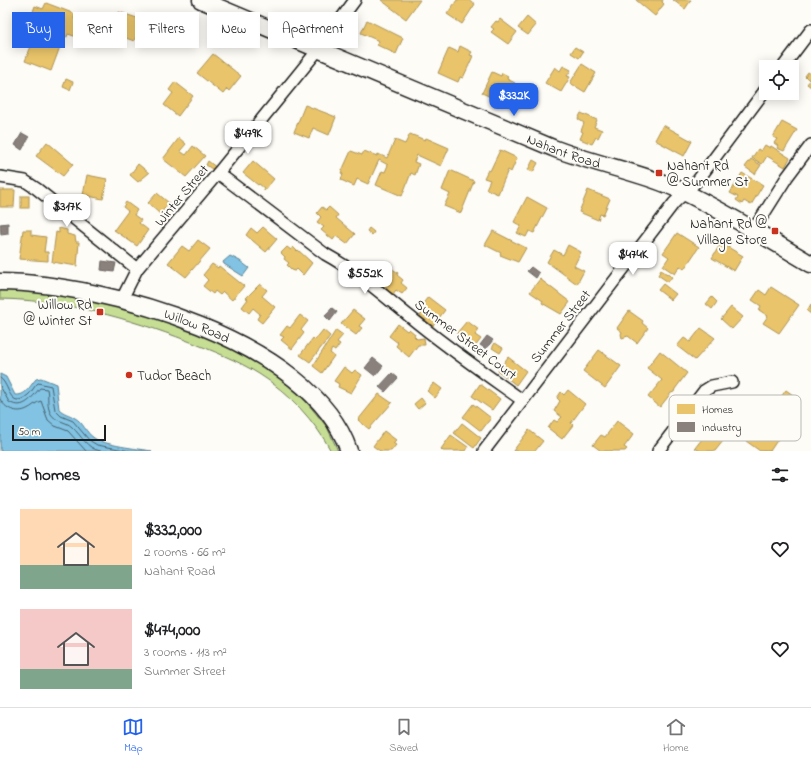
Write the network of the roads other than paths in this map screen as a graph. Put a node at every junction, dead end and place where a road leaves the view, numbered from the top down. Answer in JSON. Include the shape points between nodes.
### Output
{"nodes":[{"id":1,"x":200,"y":0,"type":"edge"},
{"id":2,"x":355,"y":0,"type":"edge"},
{"id":3,"x":811,"y":30,"type":"edge"},
{"id":4,"x":318,"y":50,"type":"junction"},
{"id":5,"x":788,"y":60,"type":"edge"},
{"id":6,"x":759,"y":98,"type":"edge"},
{"id":7,"x":811,"y":145,"type":"edge"},
{"id":8,"x":218,"y":173,"type":"junction"},
{"id":9,"x":0,"y":177,"type":"edge"},
{"id":10,"x":686,"y":193,"type":"junction"},
{"id":11,"x":753,"y":231,"type":"junction"},
{"id":12,"x":811,"y":264,"type":"edge"},
{"id":13,"x":137,"y":270,"type":"junction"},
{"id":14,"x":0,"y":282,"type":"edge"},
{"id":15,"x":122,"y":299,"type":"junction"},
{"id":16,"x":732,"y":382,"type":"dead end"},
{"id":17,"x":701,"y":395,"type":"edge"},
{"id":18,"x":522,"y":400,"type":"junction"},
{"id":19,"x":669,"y":437,"type":"edge"},
{"id":20,"x":349,"y":451,"type":"edge"},
{"id":21,"x":484,"y":451,"type":"edge"},
{"id":22,"x":658,"y":451,"type":"edge"}],
"edges":[{"from":1,"to":4,"type":"main road","name":"Nahant Road"},
{"from":2,"to":4,"type":"street","name":"Winter Street"},
{"from":3,"to":5,"type":"street"},
{"from":4,"to":8,"type":"street","name":"Winter Street"},
{"from":4,"to":10,"type":"main road","name":"Nahant Road","via":[[553,148]]},
{"from":6,"to":10,"type":"street","name":"Summer Street"},
{"from":7,"to":11,"type":"street","via":[[787,177]]},
{"from":8,"to":13,"type":"street","name":"Winter Street"},
{"from":8,"to":18,"type":"street","name":"Summer Street Court"},
{"from":9,"to":13,"type":"street","via":[[25,181],[37,189]]},
{"from":10,"to":11,"type":"main road","name":"Nahant Road"},
{"from":10,"to":18,"type":"street","name":"Summer Street","via":[[674,203]]},
{"from":11,"to":12,"type":"main road","name":"Nahant Road"},
{"from":13,"to":15,"type":"street","name":"Winter Street"},
{"from":14,"to":15,"type":"main road","name":"Willow Road","via":[[23,282],[78,289]]},
{"from":15,"to":20,"type":"main road","name":"Willow Road","via":[[148,306],[243,346],[282,370],[325,407],[342,431]]},
{"from":16,"to":17,"type":"street","via":[[712,386]]},
{"from":18,"to":21,"type":"street","name":"Summer Street"},
{"from":19,"to":22,"type":"street"}]}
